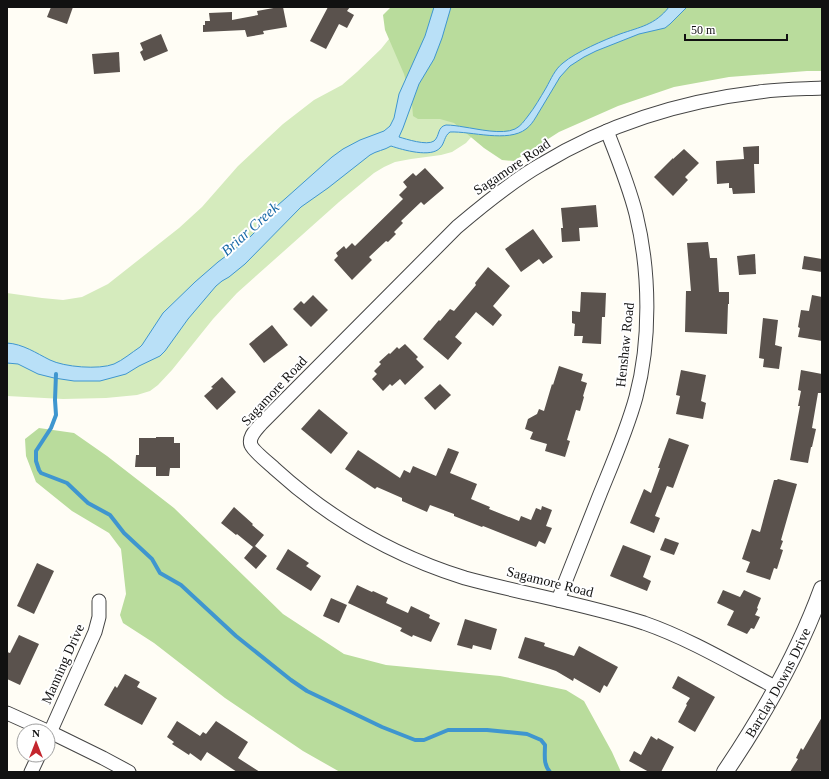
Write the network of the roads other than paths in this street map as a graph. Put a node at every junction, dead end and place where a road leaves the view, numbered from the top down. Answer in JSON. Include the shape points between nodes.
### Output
{"nodes":[{"id":1,"x":822,"y":88,"type":"edge"},
{"id":2,"x":607,"y":131,"type":"junction"},
{"id":3,"x":822,"y":589,"type":"edge"},
{"id":4,"x":558,"y":600,"type":"junction"},
{"id":5,"x":99,"y":601,"type":"dead end"},
{"id":6,"x":777,"y":688,"type":"junction"},
{"id":7,"x":7,"y":712,"type":"edge"},
{"id":8,"x":28,"y":723,"type":"edge"},
{"id":9,"x":53,"y":723,"type":"edge"},
{"id":10,"x":56,"y":737,"type":"edge"},
{"id":11,"x":129,"y":772,"type":"edge"},
{"id":12,"x":725,"y":772,"type":"edge"}],
"edges":[{"from":1,"to":2,"type":"street","name":"Sagamore Road","via":[[774,90],[702,101],[659,112]]},
{"from":2,"to":4,"type":"street","name":"Henshaw Road","via":[[636,214],[642,247],[647,311],[644,351],[636,396],[626,429]]},
{"from":2,"to":4,"type":"street","name":"Sagamore Road","via":[[538,166],[467,218],[261,424],[251,439],[252,447],[310,498],[350,526],[381,543],[445,572]]},
{"from":3,"to":6,"type":"street","name":"Barclay Downs Drive","via":[[803,636]]},
{"from":4,"to":6,"type":"street","name":"Sagamore Road","via":[[650,626],[692,644]]},
{"from":5,"to":9,"type":"street","name":"Manning Drive","via":[[99,617],[95,632]]},
{"from":6,"to":12,"type":"street","name":"Barclay Downs Drive"},
{"from":7,"to":8,"type":"street"},
{"from":10,"to":11,"type":"street"}]}
